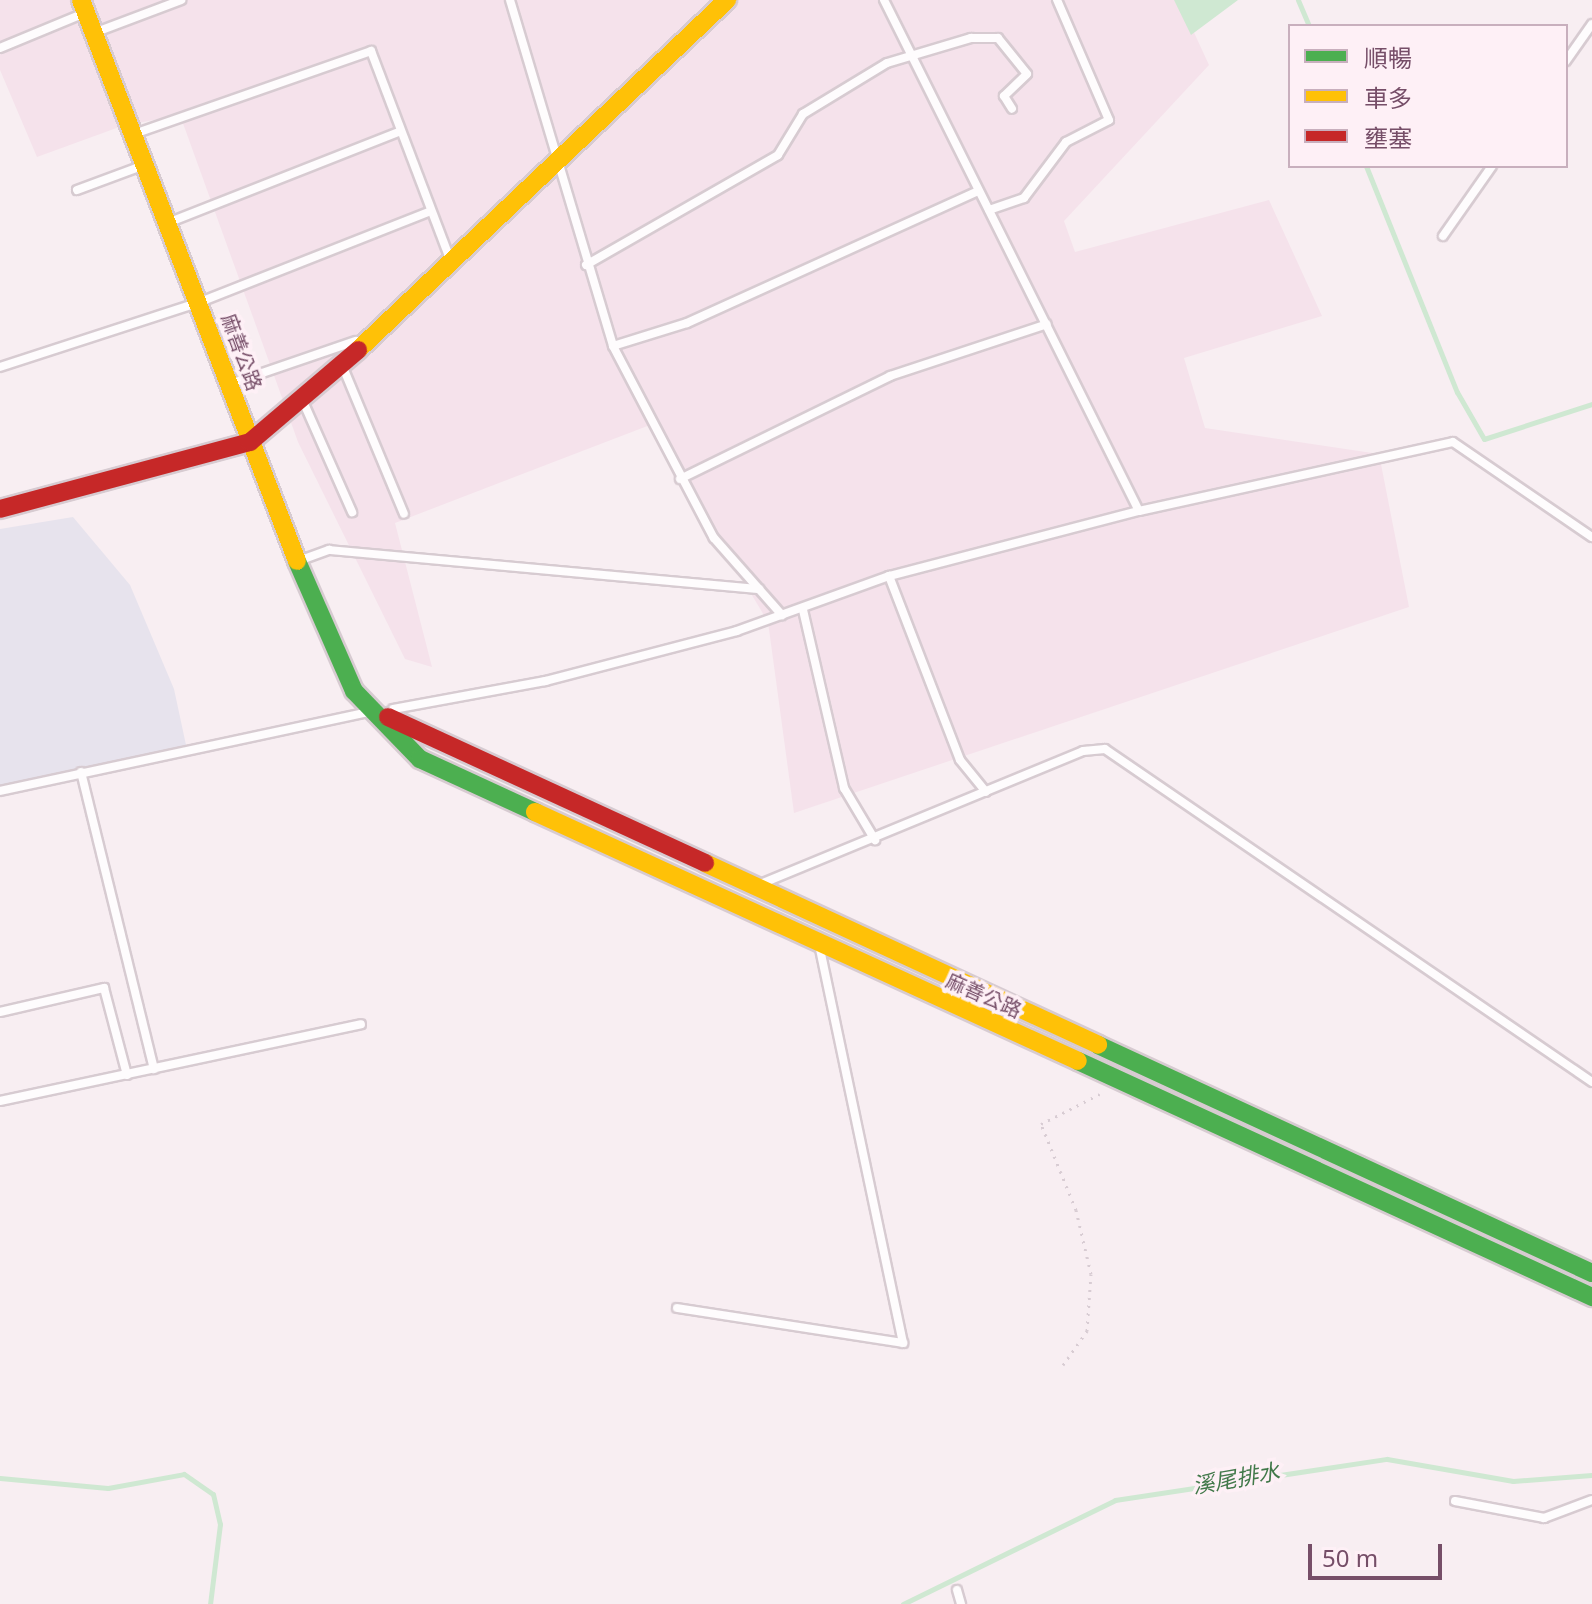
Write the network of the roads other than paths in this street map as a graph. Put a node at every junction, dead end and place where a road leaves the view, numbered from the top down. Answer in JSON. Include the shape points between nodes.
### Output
{"nodes":[{"id":1,"x":181,"y":0,"type":"edge"},
{"id":2,"x":510,"y":0,"type":"edge"},
{"id":3,"x":727,"y":0,"type":"edge"},
{"id":4,"x":884,"y":0,"type":"edge"},
{"id":5,"x":1057,"y":0,"type":"edge"},
{"id":6,"x":84,"y":6,"type":"edge"},
{"id":7,"x":1592,"y":24,"type":"edge"},
{"id":8,"x":94,"y":33,"type":"junction"},
{"id":9,"x":0,"y":48,"type":"edge"},
{"id":10,"x":910,"y":55,"type":"junction"},
{"id":11,"x":1568,"y":58,"type":"edge"},
{"id":12,"x":1012,"y":109,"type":"dead end"},
{"id":13,"x":401,"y":131,"type":"junction"},
{"id":14,"x":134,"y":134,"type":"junction"},
{"id":15,"x":554,"y":159,"type":"junction"},
{"id":16,"x":147,"y":165,"type":"junction"},
{"id":17,"x":1491,"y":168,"type":"edge"},
{"id":18,"x":77,"y":190,"type":"dead end"},
{"id":19,"x":976,"y":192,"type":"junction"},
{"id":20,"x":989,"y":210,"type":"junction"},
{"id":21,"x":431,"y":211,"type":"junction"},
{"id":22,"x":169,"y":222,"type":"junction"},
{"id":23,"x":1443,"y":236,"type":"dead end"},
{"id":24,"x":451,"y":263,"type":"junction"},
{"id":25,"x":586,"y":265,"type":"junction"},
{"id":26,"x":200,"y":302,"type":"junction"},
{"id":27,"x":1047,"y":324,"type":"junction"},
{"id":28,"x":376,"y":334,"type":"junction"},
{"id":29,"x":613,"y":346,"type":"junction"},
{"id":30,"x":341,"y":365,"type":"junction"},
{"id":31,"x":0,"y":367,"type":"edge"},
{"id":32,"x":231,"y":384,"type":"junction"},
{"id":33,"x":301,"y":398,"type":"junction"},
{"id":34,"x":250,"y":442,"type":"junction"},
{"id":35,"x":680,"y":479,"type":"junction"},
{"id":36,"x":0,"y":509,"type":"edge"},
{"id":37,"x":1139,"y":511,"type":"junction"},
{"id":38,"x":352,"y":512,"type":"dead end"},
{"id":39,"x":404,"y":514,"type":"dead end"},
{"id":40,"x":1592,"y":537,"type":"edge"},
{"id":41,"x":297,"y":561,"type":"junction"},
{"id":42,"x":889,"y":576,"type":"junction"},
{"id":43,"x":760,"y":589,"type":"junction"},
{"id":44,"x":803,"y":610,"type":"junction"},
{"id":45,"x":782,"y":615,"type":"junction"},
{"id":46,"x":374,"y":711,"type":"junction"},
{"id":47,"x":81,"y":772,"type":"junction"},
{"id":48,"x":0,"y":791,"type":"edge"},
{"id":49,"x":986,"y":792,"type":"junction"},
{"id":50,"x":875,"y":840,"type":"junction"},
{"id":51,"x":753,"y":889,"type":"junction"},
{"id":52,"x":743,"y":910,"type":"junction"},
{"id":53,"x":820,"y":946,"type":"junction"},
{"id":54,"x":0,"y":1012,"type":"edge"},
{"id":55,"x":361,"y":1024,"type":"dead end"},
{"id":56,"x":154,"y":1069,"type":"junction"},
{"id":57,"x":127,"y":1075,"type":"junction"},
{"id":58,"x":1592,"y":1082,"type":"edge"},
{"id":59,"x":0,"y":1101,"type":"edge"},
{"id":60,"x":1592,"y":1273,"type":"edge"},
{"id":61,"x":1592,"y":1297,"type":"edge"},
{"id":62,"x":677,"y":1308,"type":"dead end"},
{"id":63,"x":1592,"y":1500,"type":"edge"},
{"id":64,"x":1455,"y":1501,"type":"dead end"},
{"id":65,"x":957,"y":1590,"type":"dead end"},
{"id":66,"x":961,"y":1604,"type":"edge"}],
"edges":[{"from":1,"to":8,"type":"lane"},
{"from":2,"to":15,"type":"lane"},
{"from":3,"to":15,"type":"main road"},
{"from":4,"to":10,"type":"lane"},
{"from":5,"to":20,"type":"lane","via":[[1109,120],[1066,142],[1024,198]]},
{"from":6,"to":8,"type":"main road","name":"麻善公路"},
{"from":6,"to":9,"type":"lane"},
{"from":7,"to":11,"type":"lane"},
{"from":8,"to":14,"type":"main road","name":"麻善公路"},
{"from":10,"to":12,"type":"lane","via":[[998,38],[1027,74],[1004,96]]},
{"from":10,"to":19,"type":"lane"},
{"from":10,"to":25,"type":"lane","via":[[803,114],[778,155],[706,202]]},
{"from":13,"to":14,"type":"lane","via":[[371,51]]},
{"from":13,"to":21,"type":"lane"},
{"from":13,"to":22,"type":"lane"},
{"from":14,"to":16,"type":"main road","name":"麻善公路"},
{"from":15,"to":24,"type":"main road"},
{"from":15,"to":25,"type":"lane"},
{"from":16,"to":18,"type":"lane"},
{"from":16,"to":22,"type":"main road","name":"麻善公路"},
{"from":17,"to":23,"type":"lane"},
{"from":19,"to":20,"type":"lane"},
{"from":19,"to":29,"type":"lane","via":[[687,323]]},
{"from":20,"to":27,"type":"lane"},
{"from":21,"to":24,"type":"lane"},
{"from":21,"to":26,"type":"lane"},
{"from":22,"to":26,"type":"main road","name":"麻善公路"},
{"from":24,"to":28,"type":"main road"},
{"from":25,"to":29,"type":"lane"},
{"from":26,"to":31,"type":"lane"},
{"from":26,"to":32,"type":"main road","name":"麻善公路"},
{"from":27,"to":35,"type":"lane","via":[[890,376]]},
{"from":27,"to":37,"type":"lane","via":[[1072,390]]},
{"from":28,"to":30,"type":"main road"},
{"from":28,"to":32,"type":"lane"},
{"from":29,"to":35,"type":"lane"},
{"from":30,"to":33,"type":"main road"},
{"from":30,"to":39,"type":"lane"},
{"from":32,"to":34,"type":"main road","name":"麻善公路"},
{"from":33,"to":34,"type":"main road"},
{"from":33,"to":38,"type":"lane"},
{"from":34,"to":36,"type":"main road"},
{"from":34,"to":41,"type":"main road","name":"麻善公路"},
{"from":35,"to":43,"type":"lane","via":[[714,538]]},
{"from":37,"to":40,"type":"lane","via":[[1453,442]]},
{"from":37,"to":42,"type":"lane"},
{"from":41,"to":43,"type":"lane","via":[[329,550]]},
{"from":41,"to":46,"type":"main road","name":"麻善公路","via":[[338,663]]},
{"from":42,"to":44,"type":"lane"},
{"from":42,"to":49,"type":"lane","via":[[960,760]]},
{"from":43,"to":45,"type":"lane"},
{"from":44,"to":45,"type":"lane"},
{"from":44,"to":50,"type":"lane","via":[[844,788]]},
{"from":45,"to":46,"type":"lane","via":[[545,681]]},
{"from":46,"to":47,"type":"lane"},
{"from":46,"to":51,"type":"main road","name":"麻善公路"},
{"from":46,"to":52,"type":"main road","name":"麻善公路","via":[[420,759]]},
{"from":47,"to":48,"type":"lane"},
{"from":47,"to":56,"type":"lane"},
{"from":49,"to":50,"type":"lane"},
{"from":49,"to":58,"type":"lane","via":[[1105,749]]},
{"from":50,"to":51,"type":"lane"},
{"from":51,"to":52,"type":"lane"},
{"from":51,"to":60,"type":"main road","name":"麻善公路"},
{"from":52,"to":53,"type":"main road","name":"麻善公路"},
{"from":53,"to":61,"type":"main road","name":"麻善公路"},
{"from":53,"to":62,"type":"lane","via":[[903,1343]]},
{"from":54,"to":57,"type":"lane","via":[[104,988]]},
{"from":55,"to":56,"type":"lane"},
{"from":56,"to":57,"type":"lane"},
{"from":57,"to":59,"type":"lane"},
{"from":63,"to":64,"type":"lane","via":[[1544,1518]]},
{"from":65,"to":66,"type":"lane"}]}
